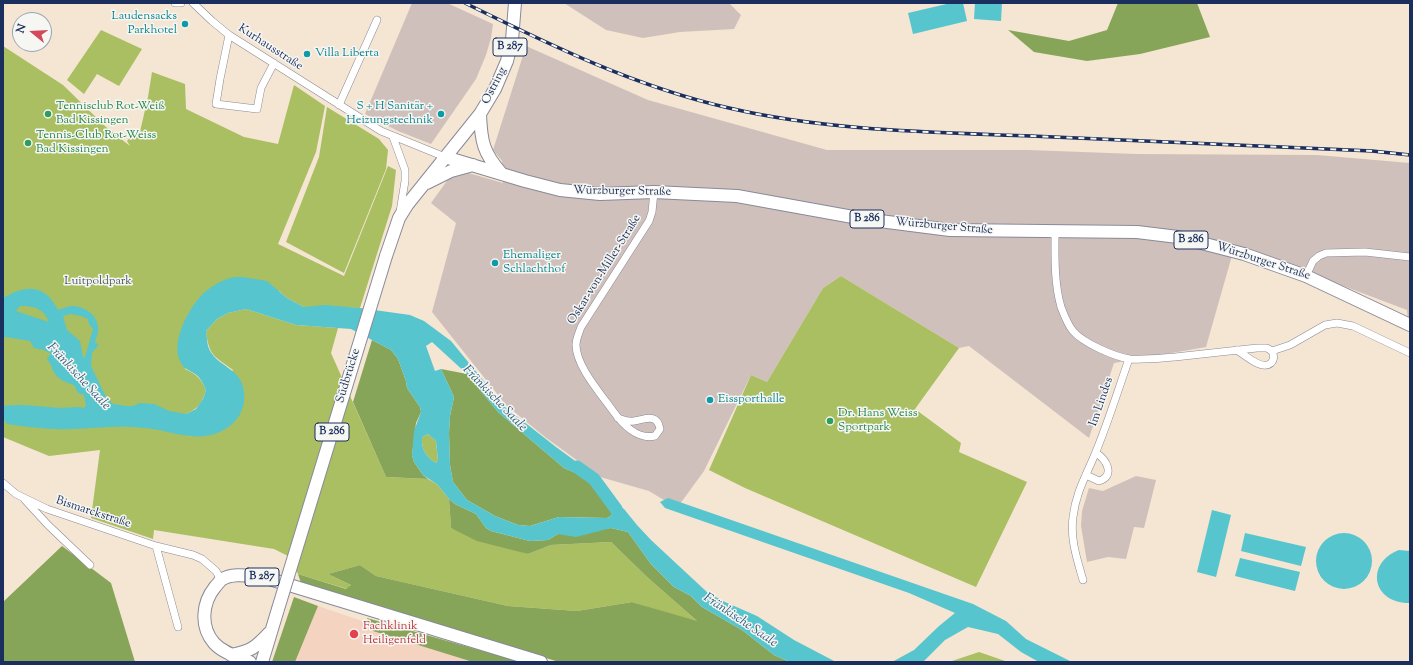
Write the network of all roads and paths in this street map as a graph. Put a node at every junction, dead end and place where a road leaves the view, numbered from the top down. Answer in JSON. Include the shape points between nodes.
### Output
{"nodes":[{"id":1,"x":175,"y":3,"type":"edge"},
{"id":2,"x":181,"y":3,"type":"edge"},
{"id":3,"x":193,"y":3,"type":"edge"},
{"id":4,"x":515,"y":3,"type":"edge"},
{"id":5,"x":377,"y":20,"type":"dead end"},
{"id":6,"x":229,"y":34,"type":"junction"},
{"id":7,"x":274,"y":63,"type":"junction"},
{"id":8,"x":339,"y":105,"type":"junction"},
{"id":9,"x":480,"y":114,"type":"junction"},
{"id":10,"x":393,"y":137,"type":"junction"},
{"id":11,"x":445,"y":156,"type":"junction"},
{"id":12,"x":474,"y":165,"type":"junction"},
{"id":13,"x":502,"y":174,"type":"junction"},
{"id":14,"x":422,"y":186,"type":"junction"},
{"id":15,"x":654,"y":192,"type":"junction"},
{"id":16,"x":399,"y":218,"type":"junction"},
{"id":17,"x":1055,"y":231,"type":"junction"},
{"id":18,"x":1410,"y":258,"type":"edge"},
{"id":19,"x":1306,"y":276,"type":"junction"},
{"id":20,"x":1410,"y":324,"type":"edge"},
{"id":21,"x":1237,"y":350,"type":"junction"},
{"id":22,"x":1272,"y":351,"type":"junction"},
{"id":23,"x":1410,"y":353,"type":"edge"},
{"id":24,"x":1129,"y":359,"type":"junction"},
{"id":25,"x":618,"y":418,"type":"junction"},
{"id":26,"x":1096,"y":453,"type":"junction"},
{"id":27,"x":1086,"y":475,"type":"junction"},
{"id":28,"x":3,"y":483,"type":"edge"},
{"id":29,"x":24,"y":499,"type":"junction"},
{"id":30,"x":156,"y":546,"type":"junction"},
{"id":31,"x":90,"y":565,"type":"dead end"},
{"id":32,"x":221,"y":580,"type":"junction"},
{"id":33,"x":1083,"y":580,"type":"dead end"},
{"id":34,"x":178,"y":627,"type":"dead end"},
{"id":35,"x":271,"y":631,"type":"junction"},
{"id":36,"x":231,"y":655,"type":"junction"},
{"id":37,"x":250,"y":662,"type":"edge"},
{"id":38,"x":262,"y":662,"type":"edge"},
{"id":39,"x":541,"y":662,"type":"edge"}],
"edges":[{"from":1,"to":2,"type":"street"},
{"from":3,"to":6,"type":"street","name":"Kurhausstraße"},
{"from":4,"to":9,"type":"main road","name":"Ostring","number":"B 287","via":[[512,40],[507,61],[495,89]]},
{"from":5,"to":8,"type":"street"},
{"from":6,"to":7,"type":"street","name":"Kurhausstraße"},
{"from":6,"to":7,"type":"street","via":[[216,104],[257,109],[261,88]]},
{"from":7,"to":8,"type":"street","name":"Kurhausstraße"},
{"from":8,"to":10,"type":"street","name":"Kurhausstraße"},
{"from":9,"to":11,"type":"main road","name":"Ostring","number":"B 287"},
{"from":9,"to":13,"type":"main road","via":[[485,151],[492,164]]},
{"from":10,"to":11,"type":"street","name":"Kurhausstraße"},
{"from":10,"to":16,"type":"street","via":[[405,170]]},
{"from":11,"to":12,"type":"main road","name":"Würzburger Straße","number":"B 286"},
{"from":11,"to":14,"type":"main road","name":"Südbrücke"},
{"from":12,"to":13,"type":"main road","name":"Würzburger Straße","number":"B 286"},
{"from":12,"to":14,"type":"main road","via":[[451,171]]},
{"from":13,"to":15,"type":"main road","name":"Würzburger Straße","number":"B 286","via":[[560,190],[600,194]]},
{"from":14,"to":16,"type":"main road","name":"Südbrücke"},
{"from":15,"to":17,"type":"main road","name":"Würzburger Straße","number":"B 286","via":[[737,196],[864,219],[938,229]]},
{"from":15,"to":25,"type":"street","name":"Oskar-von-Miller-Straße","via":[[649,221],[581,327],[576,344],[580,364]]},
{"from":16,"to":35,"type":"main road","name":"Südbrücke","number":"B 286","bridge":true},
{"from":17,"to":19,"type":"main road","name":"Würzburger Straße","number":"B 286","via":[[1137,232],[1178,237],[1244,254]]},
{"from":17,"to":24,"type":"street","via":[[1057,285],[1066,320],[1073,331],[1090,344]]},
{"from":18,"to":19,"type":"street","via":[[1364,252],[1326,253],[1313,261]]},
{"from":19,"to":20,"type":"main road","name":"Würzburger Straße","number":"B 286"},
{"from":21,"to":22,"type":"street","via":[[1267,348]]},
{"from":21,"to":22,"type":"street","via":[[1265,366],[1273,360]]},
{"from":21,"to":24,"type":"street"},
{"from":22,"to":23,"type":"street","via":[[1290,345],[1325,324],[1337,323],[1353,326]]},
{"from":24,"to":26,"type":"street","name":"Im Lindes"},
{"from":25,"to":25,"type":"street","name":"Oskar-von-Miller-Straße","via":[[630,430],[648,438],[655,436],[660,429],[657,421],[653,419],[631,421]]},
{"from":26,"to":27,"type":"street","name":"Im Lindes"},
{"from":26,"to":27,"type":"street","via":[[1106,463],[1107,476],[1098,481]]},
{"from":27,"to":33,"type":"street","name":"Im Lindes","via":[[1078,493],[1072,535]]},
{"from":28,"to":29,"type":"street","name":"Bismarckstraße"},
{"from":29,"to":30,"type":"street","name":"Bismarckstraße"},
{"from":29,"to":31,"type":"street","name":"Bismarckstraße"},
{"from":30,"to":32,"type":"street","name":"Bismarckstraße","via":[[202,559],[216,571]]},
{"from":30,"to":34,"type":"street"},
{"from":32,"to":36,"type":"main road","via":[[206,601],[204,623],[215,644]]},
{"from":32,"to":39,"type":"main road","number":"B 287","via":[[239,575],[263,577]]},
{"from":35,"to":36,"type":"main road","via":[[253,649]]},
{"from":35,"to":38,"type":"main road","number":"B 286"},
{"from":36,"to":37,"type":"main road"}]}
